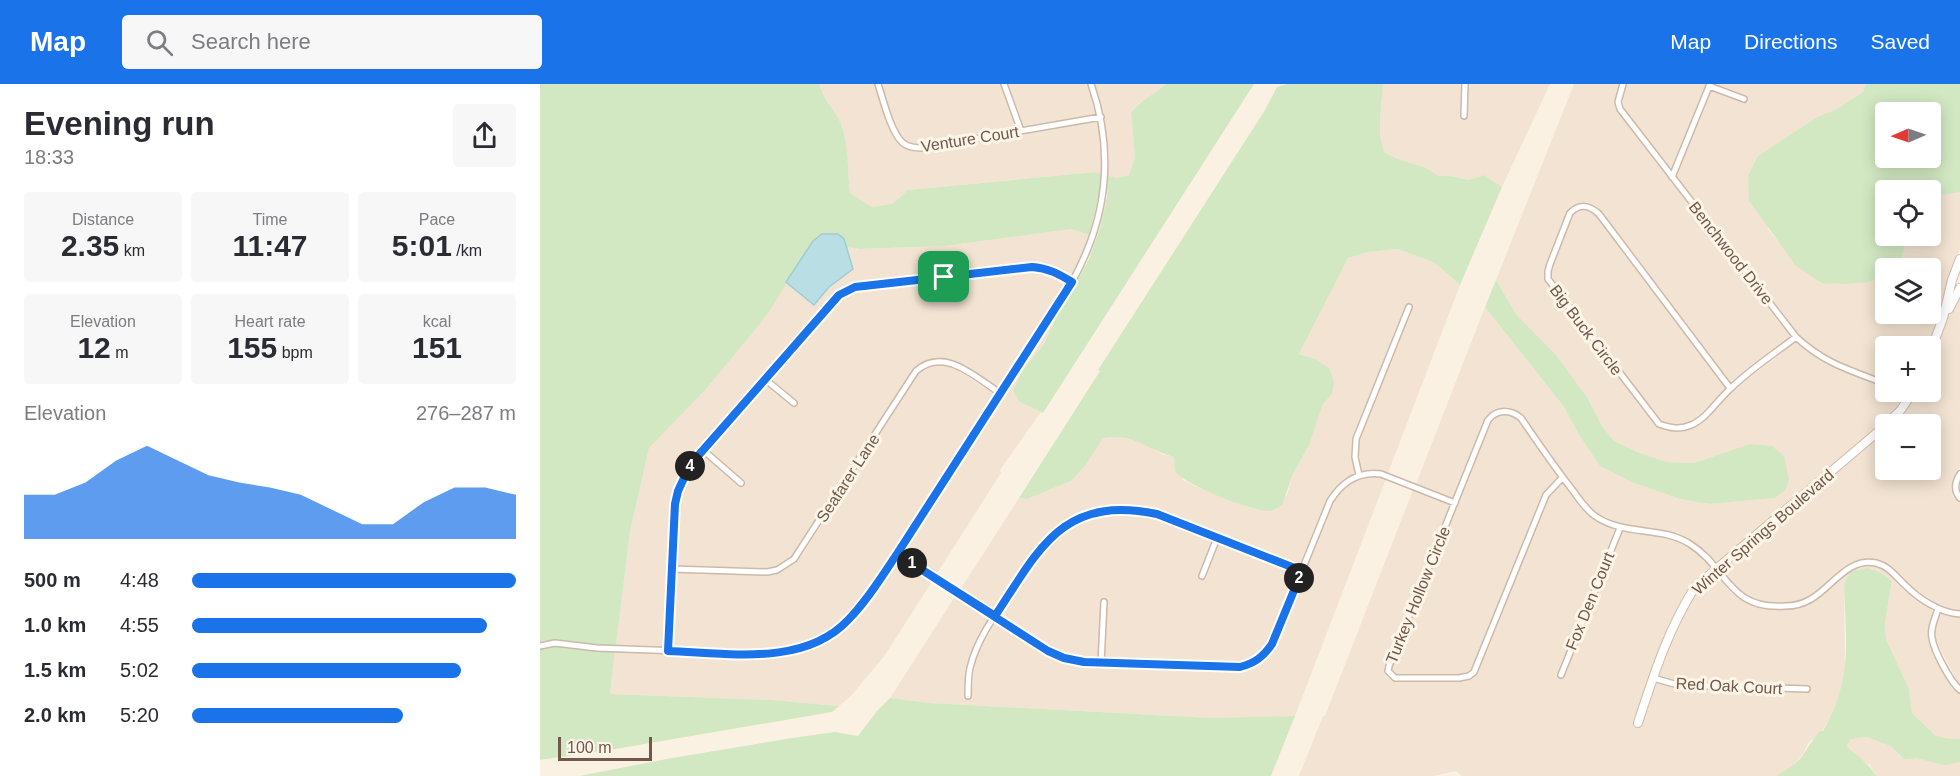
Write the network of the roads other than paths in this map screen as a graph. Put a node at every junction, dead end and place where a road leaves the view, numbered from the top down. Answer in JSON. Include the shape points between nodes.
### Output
{"nodes":[{"id":1,"x":878,"y":84,"type":"edge"},
{"id":2,"x":1004,"y":84,"type":"edge"},
{"id":3,"x":1091,"y":84,"type":"edge"},
{"id":4,"x":1465,"y":84,"type":"edge"},
{"id":5,"x":1623,"y":84,"type":"edge"},
{"id":6,"x":1710,"y":85,"type":"edge"},
{"id":7,"x":1744,"y":99,"type":"dead end"},
{"id":8,"x":1464,"y":116,"type":"dead end"},
{"id":9,"x":1101,"y":117,"type":"junction"},
{"id":10,"x":1021,"y":131,"type":"junction"},
{"id":11,"x":1672,"y":177,"type":"junction"},
{"id":12,"x":1960,"y":259,"type":"edge"},
{"id":13,"x":1072,"y":282,"type":"junction"},
{"id":14,"x":1960,"y":288,"type":"edge"},
{"id":15,"x":1409,"y":307,"type":"dead end"},
{"id":16,"x":1943,"y":318,"type":"junction"},
{"id":17,"x":1936,"y":336,"type":"edge"},
{"id":18,"x":1796,"y":337,"type":"junction"},
{"id":19,"x":766,"y":380,"type":"junction"},
{"id":20,"x":1875,"y":380,"type":"edge"},
{"id":21,"x":1730,"y":388,"type":"junction"},
{"id":22,"x":1000,"y":393,"type":"junction"},
{"id":23,"x":794,"y":403,"type":"dead end"},
{"id":24,"x":1875,"y":434,"type":"edge"},
{"id":25,"x":703,"y":450,"type":"junction"},
{"id":26,"x":1960,"y":474,"type":"edge"},
{"id":27,"x":1359,"y":475,"type":"junction"},
{"id":28,"x":1563,"y":478,"type":"junction"},
{"id":29,"x":741,"y":483,"type":"dead end"},
{"id":30,"x":1960,"y":498,"type":"edge"},
{"id":31,"x":1455,"y":503,"type":"junction"},
{"id":32,"x":1620,"y":528,"type":"junction"},
{"id":33,"x":1217,"y":538,"type":"junction"},
{"id":34,"x":897,"y":554,"type":"junction"},
{"id":35,"x":1716,"y":568,"type":"junction"},
{"id":36,"x":672,"y":569,"type":"junction"},
{"id":37,"x":1302,"y":571,"type":"junction"},
{"id":38,"x":1202,"y":576,"type":"dead end"},
{"id":39,"x":1104,"y":602,"type":"dead end"},
{"id":40,"x":1938,"y":609,"type":"junction"},
{"id":41,"x":1960,"y":614,"type":"edge"},
{"id":42,"x":995,"y":616,"type":"junction"},
{"id":43,"x":540,"y":646,"type":"edge"},
{"id":44,"x":668,"y":651,"type":"junction"},
{"id":45,"x":1101,"y":663,"type":"junction"},
{"id":46,"x":1561,"y":675,"type":"dead end"},
{"id":47,"x":1653,"y":678,"type":"junction"},
{"id":48,"x":1807,"y":689,"type":"dead end"},
{"id":49,"x":1960,"y":690,"type":"edge"},
{"id":50,"x":968,"y":696,"type":"dead end"},
{"id":51,"x":1638,"y":723,"type":"dead end"}],
"edges":[{"from":1,"to":10,"type":"street","name":"Venture Court","via":[[896,135],[913,147]]},
{"from":2,"to":10,"type":"street"},
{"from":3,"to":9,"type":"street"},
{"from":4,"to":8,"type":"street"},
{"from":5,"to":11,"type":"street","name":"Benchwood Drive","via":[[1620,110]]},
{"from":6,"to":7,"type":"street"},
{"from":6,"to":11,"type":"street"},
{"from":9,"to":10,"type":"street","name":"Venture Court"},
{"from":9,"to":13,"type":"street","via":[[1103,197],[1085,258]]},
{"from":11,"to":18,"type":"street","name":"Benchwood Drive"},
{"from":12,"to":16,"type":"street"},
{"from":13,"to":19,"type":"street","via":[[1056,272],[1032,267],[855,287],[839,295]]},
{"from":13,"to":22,"type":"street"},
{"from":14,"to":16,"type":"street"},
{"from":15,"to":27,"type":"street","via":[[1356,439]]},
{"from":16,"to":17,"type":"street"},
{"from":18,"to":20,"type":"street","name":"Benchwood Drive","via":[[1828,362]]},
{"from":18,"to":21,"type":"street","name":"Big Buck Circle"},
{"from":19,"to":23,"type":"street"},
{"from":19,"to":25,"type":"street"},
{"from":21,"to":21,"type":"street","name":"Big Buck Circle","via":[[1599,214],[1587,206],[1574,209],[1550,264],[1548,279],[1653,418],[1670,428],[1688,427],[1698,422]]},
{"from":22,"to":34,"type":"street"},
{"from":22,"to":36,"type":"street","name":"Seafarer Lane","via":[[952,363],[928,362],[916,371],[794,560],[767,572]]},
{"from":24,"to":35,"type":"street","name":"Winter Springs Boulevard"},
{"from":25,"to":29,"type":"street"},
{"from":25,"to":36,"type":"street","via":[[690,465],[678,491]]},
{"from":26,"to":30,"type":"street","via":[[1955,487]]},
{"from":27,"to":31,"type":"street","via":[[1381,474]]},
{"from":27,"to":37,"type":"street","via":[[1345,482],[1330,501]]},
{"from":28,"to":31,"type":"street","name":"Turkey Hollow Circle","via":[[1521,418],[1511,412],[1497,412],[1488,420]]},
{"from":28,"to":31,"type":"street","name":"Turkey Hollow Circle","via":[[1546,495],[1474,672],[1459,678],[1395,678],[1388,671],[1389,666]]},
{"from":28,"to":32,"type":"street","via":[[1584,506]]},
{"from":32,"to":35,"type":"street","via":[[1676,535],[1693,545]]},
{"from":32,"to":46,"type":"street","name":"Fox Den Court"},
{"from":33,"to":37,"type":"street"},
{"from":33,"to":38,"type":"street"},
{"from":33,"to":42,"type":"street","via":[[1157,514],[1116,509],[1096,513],[1058,530],[1042,546]]},
{"from":34,"to":42,"type":"street"},
{"from":34,"to":44,"type":"street","via":[[848,621],[814,644],[763,654]]},
{"from":35,"to":40,"type":"street","via":[[1741,596],[1755,603],[1785,606],[1809,601],[1848,568],[1876,563]]},
{"from":35,"to":47,"type":"street","name":"Winter Springs Boulevard","via":[[1695,587],[1680,610]]},
{"from":36,"to":44,"type":"street"},
{"from":37,"to":45,"type":"street","via":[[1272,644],[1250,664],[1240,667]]},
{"from":39,"to":45,"type":"street"},
{"from":40,"to":41,"type":"street"},
{"from":40,"to":49,"type":"street","via":[[1931,637]]},
{"from":42,"to":45,"type":"street","via":[[1048,651],[1064,658]]},
{"from":42,"to":50,"type":"street","via":[[975,652]]},
{"from":43,"to":44,"type":"street"},
{"from":47,"to":48,"type":"street","name":"Red Oak Court","via":[[1678,685]]},
{"from":47,"to":51,"type":"street","name":"Winter Springs Boulevard"}]}
